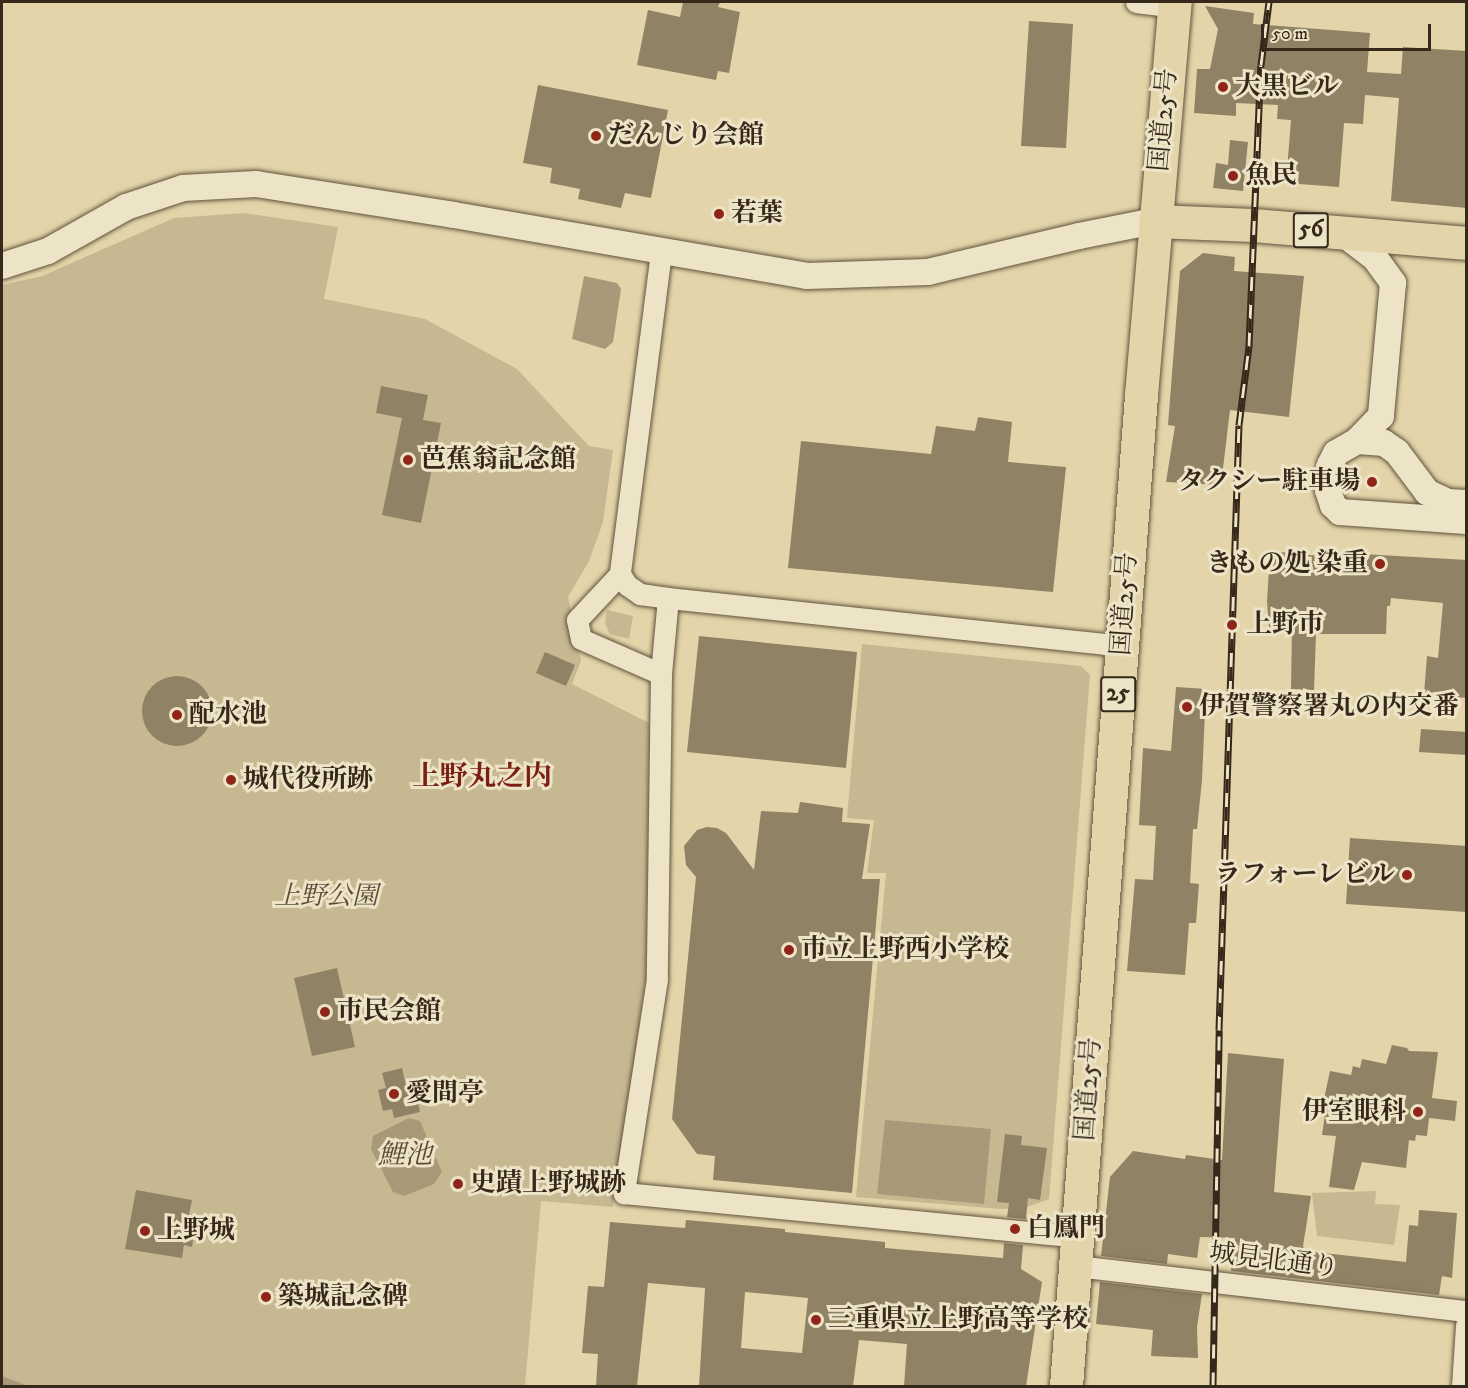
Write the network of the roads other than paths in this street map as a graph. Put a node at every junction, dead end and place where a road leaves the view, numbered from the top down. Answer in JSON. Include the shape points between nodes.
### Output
{"nodes":[{"id":1,"x":1136,"y":2,"type":"edge"},
{"id":2,"x":1175,"y":4,"type":"edge"},
{"id":3,"x":1155,"y":221,"type":"junction"},
{"id":4,"x":1341,"y":232,"type":"junction"},
{"id":5,"x":1467,"y":243,"type":"edge"},
{"id":6,"x":661,"y":252,"type":"junction"},
{"id":7,"x":2,"y":266,"type":"edge"},
{"id":8,"x":1357,"y":441,"type":"junction"},
{"id":9,"x":1467,"y":503,"type":"edge"},
{"id":10,"x":1467,"y":521,"type":"edge"},
{"id":11,"x":620,"y":574,"type":"junction"},
{"id":12,"x":668,"y":598,"type":"junction"},
{"id":13,"x":1122,"y":646,"type":"junction"},
{"id":14,"x":661,"y":674,"type":"junction"},
{"id":15,"x":1077,"y":1251,"type":"junction"},
{"id":16,"x":1467,"y":1311,"type":"edge"},
{"id":17,"x":1467,"y":1325,"type":"edge"},
{"id":18,"x":1066,"y":1386,"type":"edge"},
{"id":19,"x":1462,"y":1386,"type":"edge"}],
"edges":[{"from":1,"to":2,"type":"street"},
{"from":2,"to":3,"type":"main road","name":"国道25号","number":"25"},
{"from":3,"to":4,"type":"main road","number":"56"},
{"from":3,"to":6,"type":"street","via":[[928,272],[871,276],[807,276]]},
{"from":3,"to":13,"type":"main road","name":"国道25号","number":"25"},
{"from":4,"to":5,"type":"main road","number":"56"},
{"from":4,"to":8,"type":"street","via":[[1375,258],[1393,283],[1381,416]]},
{"from":6,"to":7,"type":"street","via":[[256,184],[183,188],[126,207],[48,251]]},
{"from":6,"to":11,"type":"street"},
{"from":8,"to":9,"type":"street","via":[[1384,443],[1404,460],[1427,492],[1448,502]]},
{"from":8,"to":10,"type":"street","via":[[1335,453],[1330,465],[1328,490],[1333,506],[1340,512]]},
{"from":11,"to":12,"type":"street","via":[[640,594]]},
{"from":11,"to":14,"type":"street","via":[[577,620],[581,639]]},
{"from":12,"to":13,"type":"street"},
{"from":12,"to":14,"type":"street"},
{"from":13,"to":15,"type":"main road","name":"国道25号","number":"25"},
{"from":14,"to":15,"type":"street","name":"城見北通り","via":[[657,979],[624,1193]]},
{"from":15,"to":16,"type":"street","name":"城見北通り"},
{"from":15,"to":18,"type":"main road","name":"国道25号","number":"25"},
{"from":17,"to":19,"type":"street"}]}
